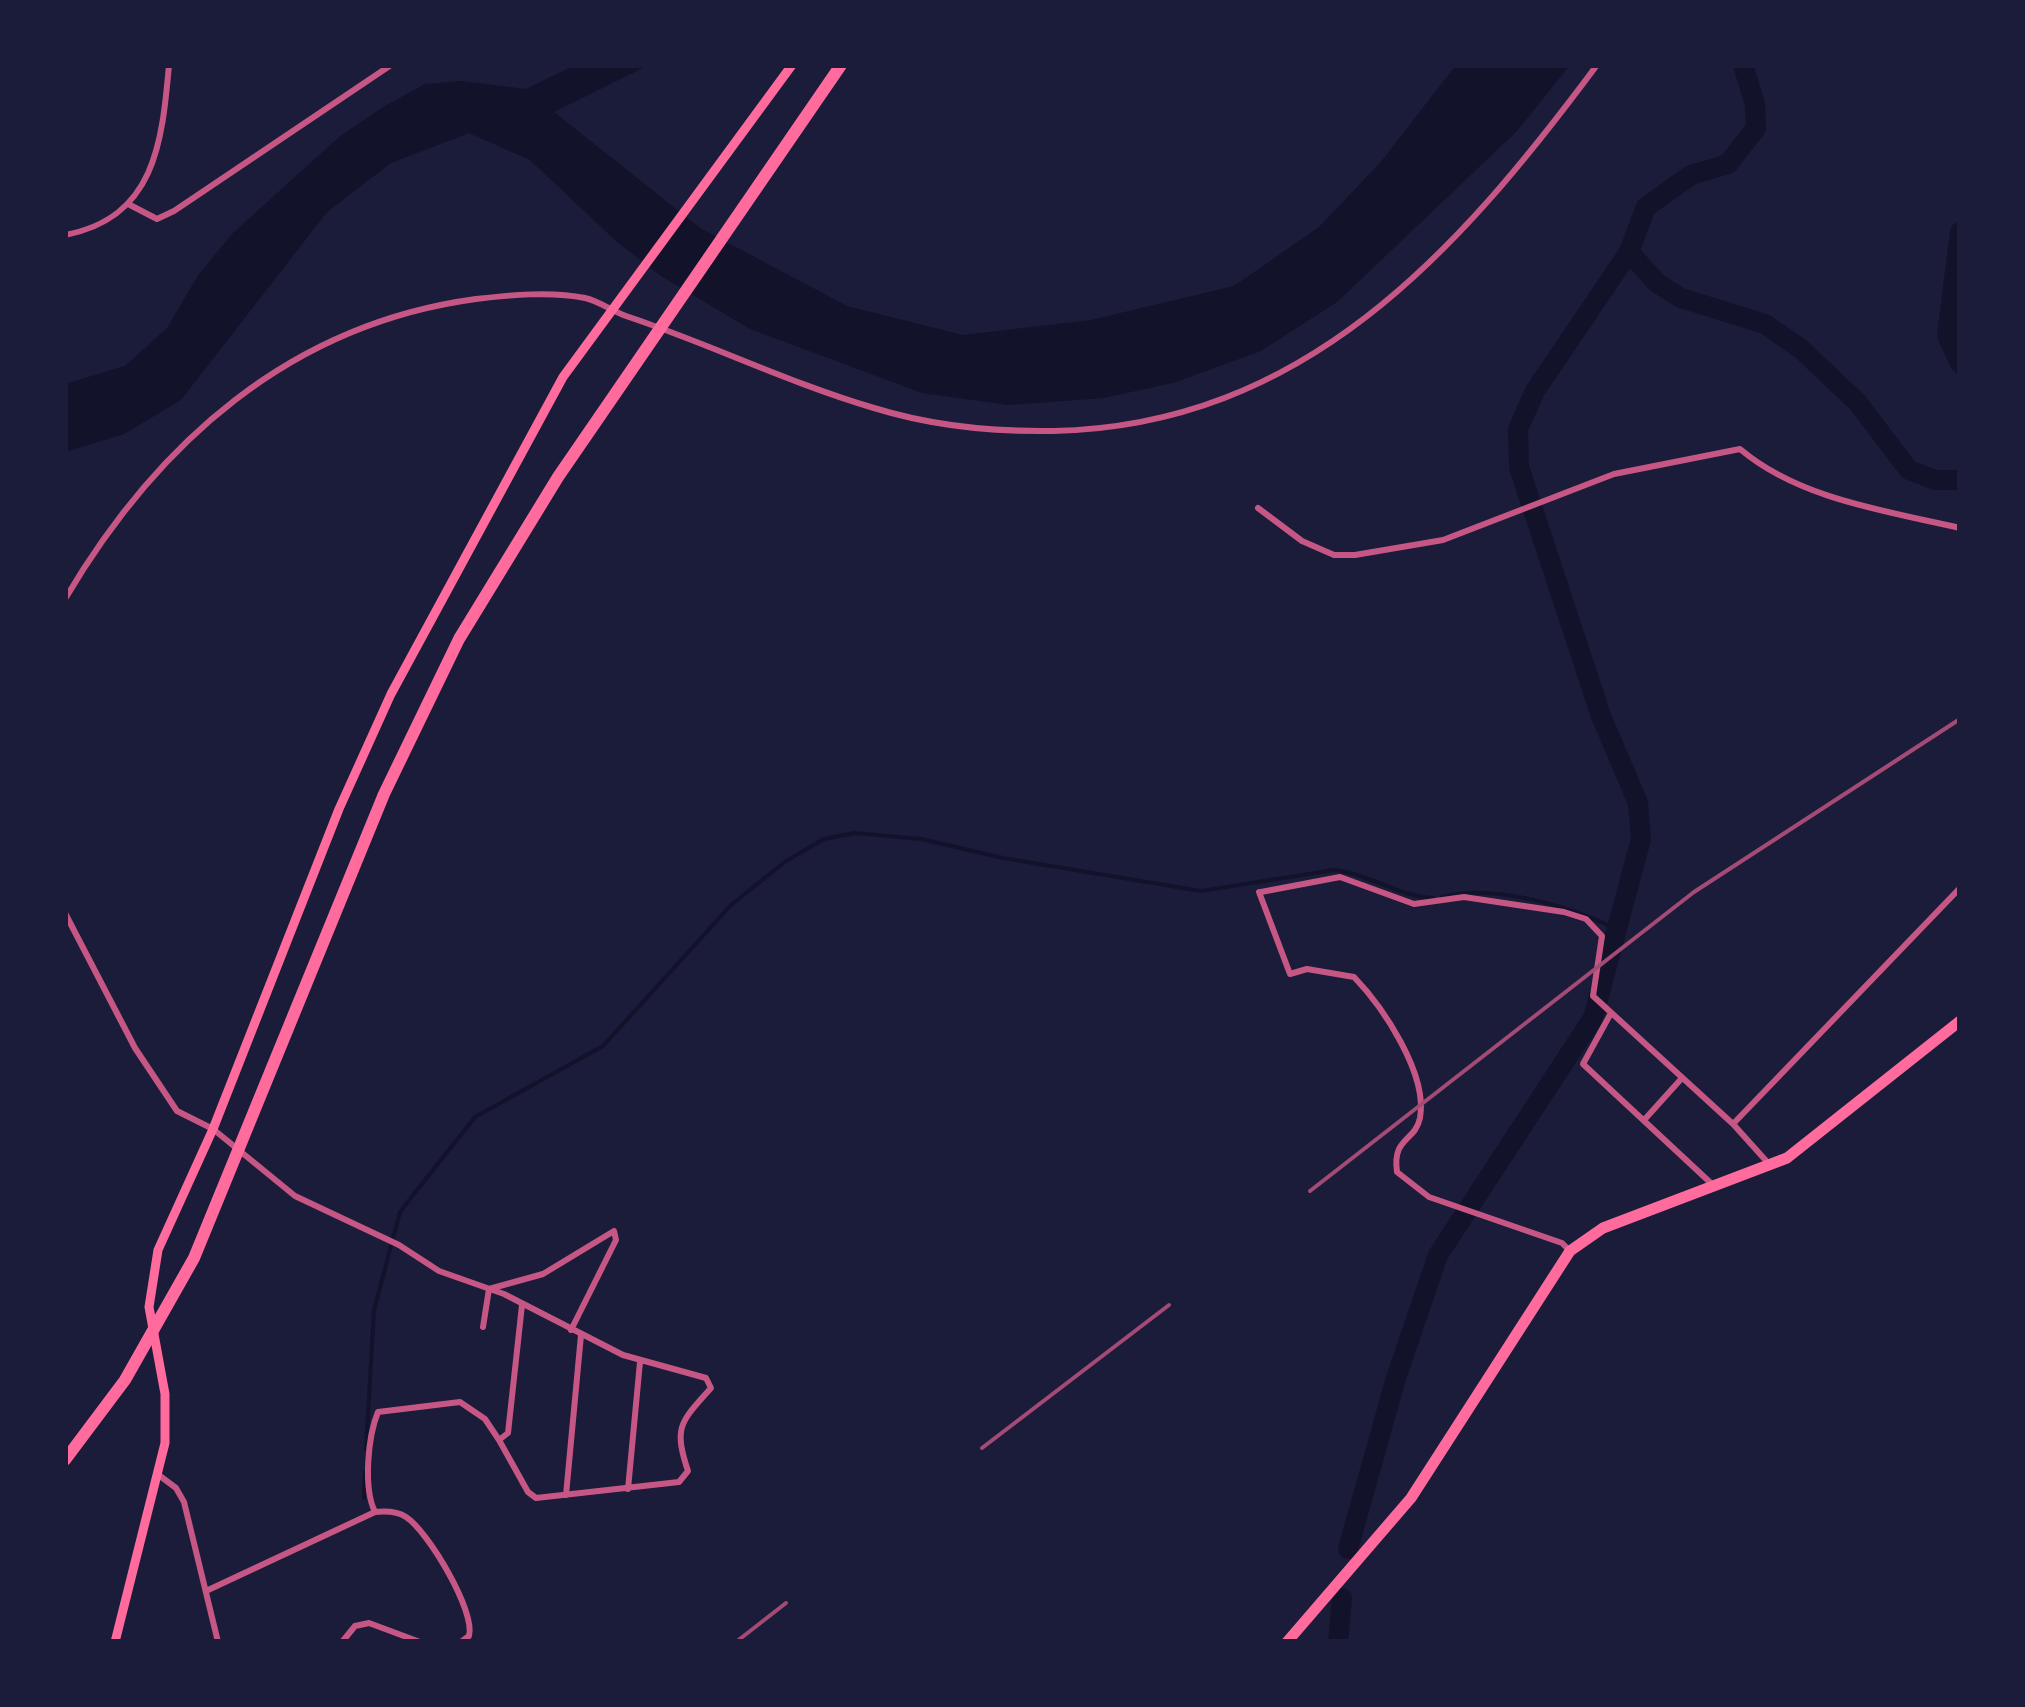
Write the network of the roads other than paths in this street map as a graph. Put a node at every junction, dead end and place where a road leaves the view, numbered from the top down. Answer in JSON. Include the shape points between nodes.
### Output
{"nodes":[{"id":1,"x":169,"y":65,"type":"edge"},
{"id":2,"x":391,"y":65,"type":"edge"},
{"id":3,"x":792,"y":65,"type":"edge"},
{"id":4,"x":841,"y":65,"type":"edge"},
{"id":5,"x":1597,"y":65,"type":"edge"},
{"id":6,"x":130,"y":205,"type":"junction"},
{"id":7,"x":65,"y":235,"type":"edge"},
{"id":8,"x":610,"y":310,"type":"junction"},
{"id":9,"x":1258,"y":508,"type":"dead end"},
{"id":10,"x":1960,"y":528,"type":"edge"},
{"id":11,"x":65,"y":599,"type":"edge"},
{"id":12,"x":1960,"y":888,"type":"edge"},
{"id":13,"x":65,"y":913,"type":"edge"},
{"id":14,"x":1609,"y":1011,"type":"junction"},
{"id":15,"x":1960,"y":1021,"type":"edge"},
{"id":16,"x":1682,"y":1078,"type":"junction"},
{"id":17,"x":1645,"y":1119,"type":"junction"},
{"id":18,"x":1733,"y":1124,"type":"junction"},
{"id":19,"x":213,"y":1129,"type":"junction"},
{"id":20,"x":1771,"y":1166,"type":"junction"},
{"id":21,"x":1714,"y":1187,"type":"junction"},
{"id":22,"x":1570,"y":1250,"type":"junction"},
{"id":23,"x":489,"y":1288,"type":"junction"},
{"id":24,"x":522,"y":1305,"type":"junction"},
{"id":25,"x":483,"y":1327,"type":"dead end"},
{"id":26,"x":571,"y":1330,"type":"junction"},
{"id":27,"x":581,"y":1335,"type":"junction"},
{"id":28,"x":640,"y":1362,"type":"junction"},
{"id":29,"x":499,"y":1440,"type":"junction"},
{"id":30,"x":65,"y":1460,"type":"edge"},
{"id":31,"x":160,"y":1476,"type":"junction"},
{"id":32,"x":628,"y":1488,"type":"junction"},
{"id":33,"x":566,"y":1494,"type":"junction"},
{"id":34,"x":375,"y":1512,"type":"junction"},
{"id":35,"x":206,"y":1592,"type":"junction"},
{"id":36,"x":114,"y":1642,"type":"edge"},
{"id":37,"x":218,"y":1642,"type":"edge"},
{"id":38,"x":342,"y":1642,"type":"edge"},
{"id":39,"x":420,"y":1642,"type":"edge"},
{"id":40,"x":461,"y":1642,"type":"edge"},
{"id":41,"x":1287,"y":1642,"type":"edge"}],
"edges":[{"from":1,"to":6,"type":"street","via":[[154,154]]},
{"from":2,"to":6,"type":"street","via":[[174,211],[156,219]]},
{"from":3,"to":8,"type":"main road"},
{"from":4,"to":30,"type":"highway","via":[[558,478],[459,639],[384,794],[194,1258],[125,1380]]},
{"from":5,"to":8,"type":"street","via":[[1493,196],[1358,326],[1239,396],[1181,415],[1080,430],[952,426],[813,390]]},
{"from":6,"to":7,"type":"street","via":[[103,226]]},
{"from":8,"to":11,"type":"street","via":[[589,298],[500,296],[433,305],[318,349],[206,423],[150,477],[106,531]]},
{"from":8,"to":19,"type":"main road","via":[[563,377],[390,694]]},
{"from":9,"to":10,"type":"street","via":[[1302,540],[1344,555],[1443,540],[1614,474],[1740,449],[1793,483]]},
{"from":12,"to":18,"type":"street"},
{"from":13,"to":19,"type":"street","via":[[135,1048],[177,1111]]},
{"from":14,"to":16,"type":"street"},
{"from":14,"to":17,"type":"street","via":[[1583,1064]]},
{"from":14,"to":22,"type":"street","via":[[1593,996],[1602,936],[1564,912],[1464,897],[1414,904],[1340,877],[1260,892],[1290,974],[1307,969],[1354,977],[1391,1025],[1414,1076],[1420,1115],[1399,1144],[1397,1172],[1429,1197]]},
{"from":15,"to":20,"type":"highway","via":[[1807,1146]]},
{"from":16,"to":17,"type":"street"},
{"from":16,"to":18,"type":"street"},
{"from":17,"to":21,"type":"street"},
{"from":18,"to":20,"type":"street"},
{"from":19,"to":23,"type":"street","via":[[295,1196],[439,1271]]},
{"from":19,"to":31,"type":"main road","via":[[150,1282],[165,1394]]},
{"from":20,"to":21,"type":"highway"},
{"from":21,"to":22,"type":"highway","via":[[1603,1228]]},
{"from":22,"to":41,"type":"highway","via":[[1411,1498]]},
{"from":23,"to":24,"type":"street"},
{"from":23,"to":25,"type":"street"},
{"from":23,"to":26,"type":"street","via":[[543,1274],[614,1231],[616,1240]]},
{"from":24,"to":26,"type":"street"},
{"from":24,"to":29,"type":"street","via":[[508,1433]]},
{"from":26,"to":27,"type":"street"},
{"from":27,"to":28,"type":"street"},
{"from":27,"to":33,"type":"street"},
{"from":28,"to":32,"type":"street"},
{"from":28,"to":32,"type":"street","via":[[706,1378],[711,1388],[679,1429],[686,1478]]},
{"from":29,"to":33,"type":"street","via":[[528,1492],[536,1498]]},
{"from":29,"to":34,"type":"street","via":[[460,1402],[378,1412],[370,1476]]},
{"from":31,"to":35,"type":"street","via":[[184,1502]]},
{"from":31,"to":36,"type":"main road"},
{"from":32,"to":33,"type":"street"},
{"from":34,"to":35,"type":"street"},
{"from":34,"to":40,"type":"street","via":[[402,1514],[440,1560],[470,1616],[469,1636]]},
{"from":35,"to":37,"type":"street"},
{"from":38,"to":39,"type":"street","via":[[354,1626],[369,1623]]}]}
